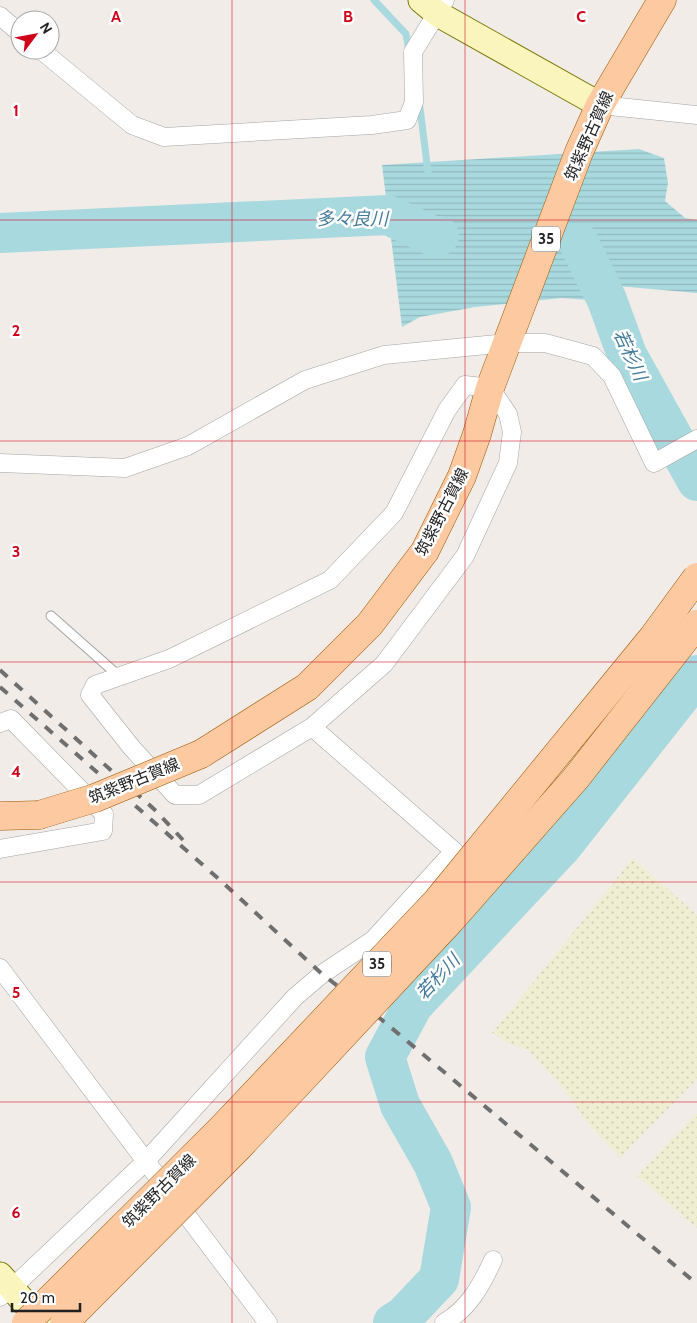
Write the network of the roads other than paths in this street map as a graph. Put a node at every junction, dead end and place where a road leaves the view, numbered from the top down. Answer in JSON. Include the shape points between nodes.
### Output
{"nodes":[{"id":1,"x":662,"y":0,"type":"edge"},
{"id":2,"x":435,"y":5,"type":"edge"},
{"id":3,"x":0,"y":16,"type":"edge"},
{"id":4,"x":10,"y":24,"type":"edge"},
{"id":5,"x":53,"y":60,"type":"edge"},
{"id":6,"x":600,"y":105,"type":"junction"},
{"id":7,"x":697,"y":115,"type":"edge"},
{"id":8,"x":510,"y":335,"type":"junction"},
{"id":9,"x":490,"y":388,"type":"junction"},
{"id":10,"x":697,"y":438,"type":"edge"},
{"id":11,"x":0,"y":463,"type":"edge"},
{"id":12,"x":697,"y":578,"type":"edge"},
{"id":13,"x":51,"y":616,"type":"dead end"},
{"id":14,"x":697,"y":624,"type":"edge"},
{"id":15,"x":120,"y":677,"type":"junction"},
{"id":16,"x":0,"y":723,"type":"edge"},
{"id":17,"x":312,"y":727,"type":"junction"},
{"id":18,"x":0,"y":816,"type":"edge"},
{"id":19,"x":0,"y":849,"type":"edge"},
{"id":20,"x":0,"y":968,"type":"edge"},
{"id":21,"x":145,"y":1162,"type":"junction"},
{"id":22,"x":493,"y":1260,"type":"dead end"},
{"id":23,"x":4,"y":1286,"type":"edge"},
{"id":24,"x":26,"y":1323,"type":"edge"},
{"id":25,"x":43,"y":1323,"type":"edge"},
{"id":26,"x":64,"y":1323,"type":"edge"},
{"id":27,"x":268,"y":1323,"type":"edge"},
{"id":28,"x":444,"y":1323,"type":"edge"}],
"edges":[{"from":1,"to":6,"type":"main road","name":"筑紫野古賀線","number":"35"},
{"from":2,"to":5,"type":"street","via":[[413,52],[414,102],[407,120],[372,125],[164,137],[132,126]]},
{"from":2,"to":6,"type":"street"},
{"from":3,"to":4,"type":"street"},
{"from":6,"to":7,"type":"street"},
{"from":6,"to":8,"type":"main road","name":"筑紫野古賀線","number":"35"},
{"from":8,"to":9,"type":"main road","name":"筑紫野古賀線","number":"35"},
{"from":8,"to":10,"type":"street","via":[[593,356],[612,376],[654,463]]},
{"from":8,"to":11,"type":"street","via":[[384,355],[305,380],[188,446],[125,468]]},
{"from":9,"to":15,"type":"street","via":[[465,385],[447,410],[394,513],[330,580],[204,643]]},
{"from":9,"to":17,"type":"street","via":[[508,414],[512,432],[508,463],[465,556],[384,664]]},
{"from":9,"to":18,"type":"main road","name":"筑紫野古賀線","number":"35","bridge":true,"via":[[478,434],[462,476],[425,551],[370,624],[307,687],[201,754],[95,798],[39,814]]},
{"from":12,"to":24,"type":"main road","name":"筑紫野古賀線","number":"35","bridge":true,"via":[[653,637],[436,902],[222,1128]]},
{"from":13,"to":15,"type":"lane"},
{"from":14,"to":26,"type":"main road","name":"筑紫野古賀線","number":"35","bridge":true,"via":[[576,778],[451,920],[238,1148]]},
{"from":15,"to":17,"type":"street","via":[[95,685],[90,695],[174,794],[199,795]]},
{"from":16,"to":19,"type":"street","via":[[11,719],[104,814],[103,831]]},
{"from":17,"to":21,"type":"street","via":[[454,851],[373,940],[322,974],[295,997]]},
{"from":20,"to":21,"type":"street"},
{"from":21,"to":23,"type":"street"},
{"from":21,"to":27,"type":"street"},
{"from":22,"to":28,"type":"street","via":[[477,1293],[457,1315]]},
{"from":23,"to":25,"type":"street"}]}
